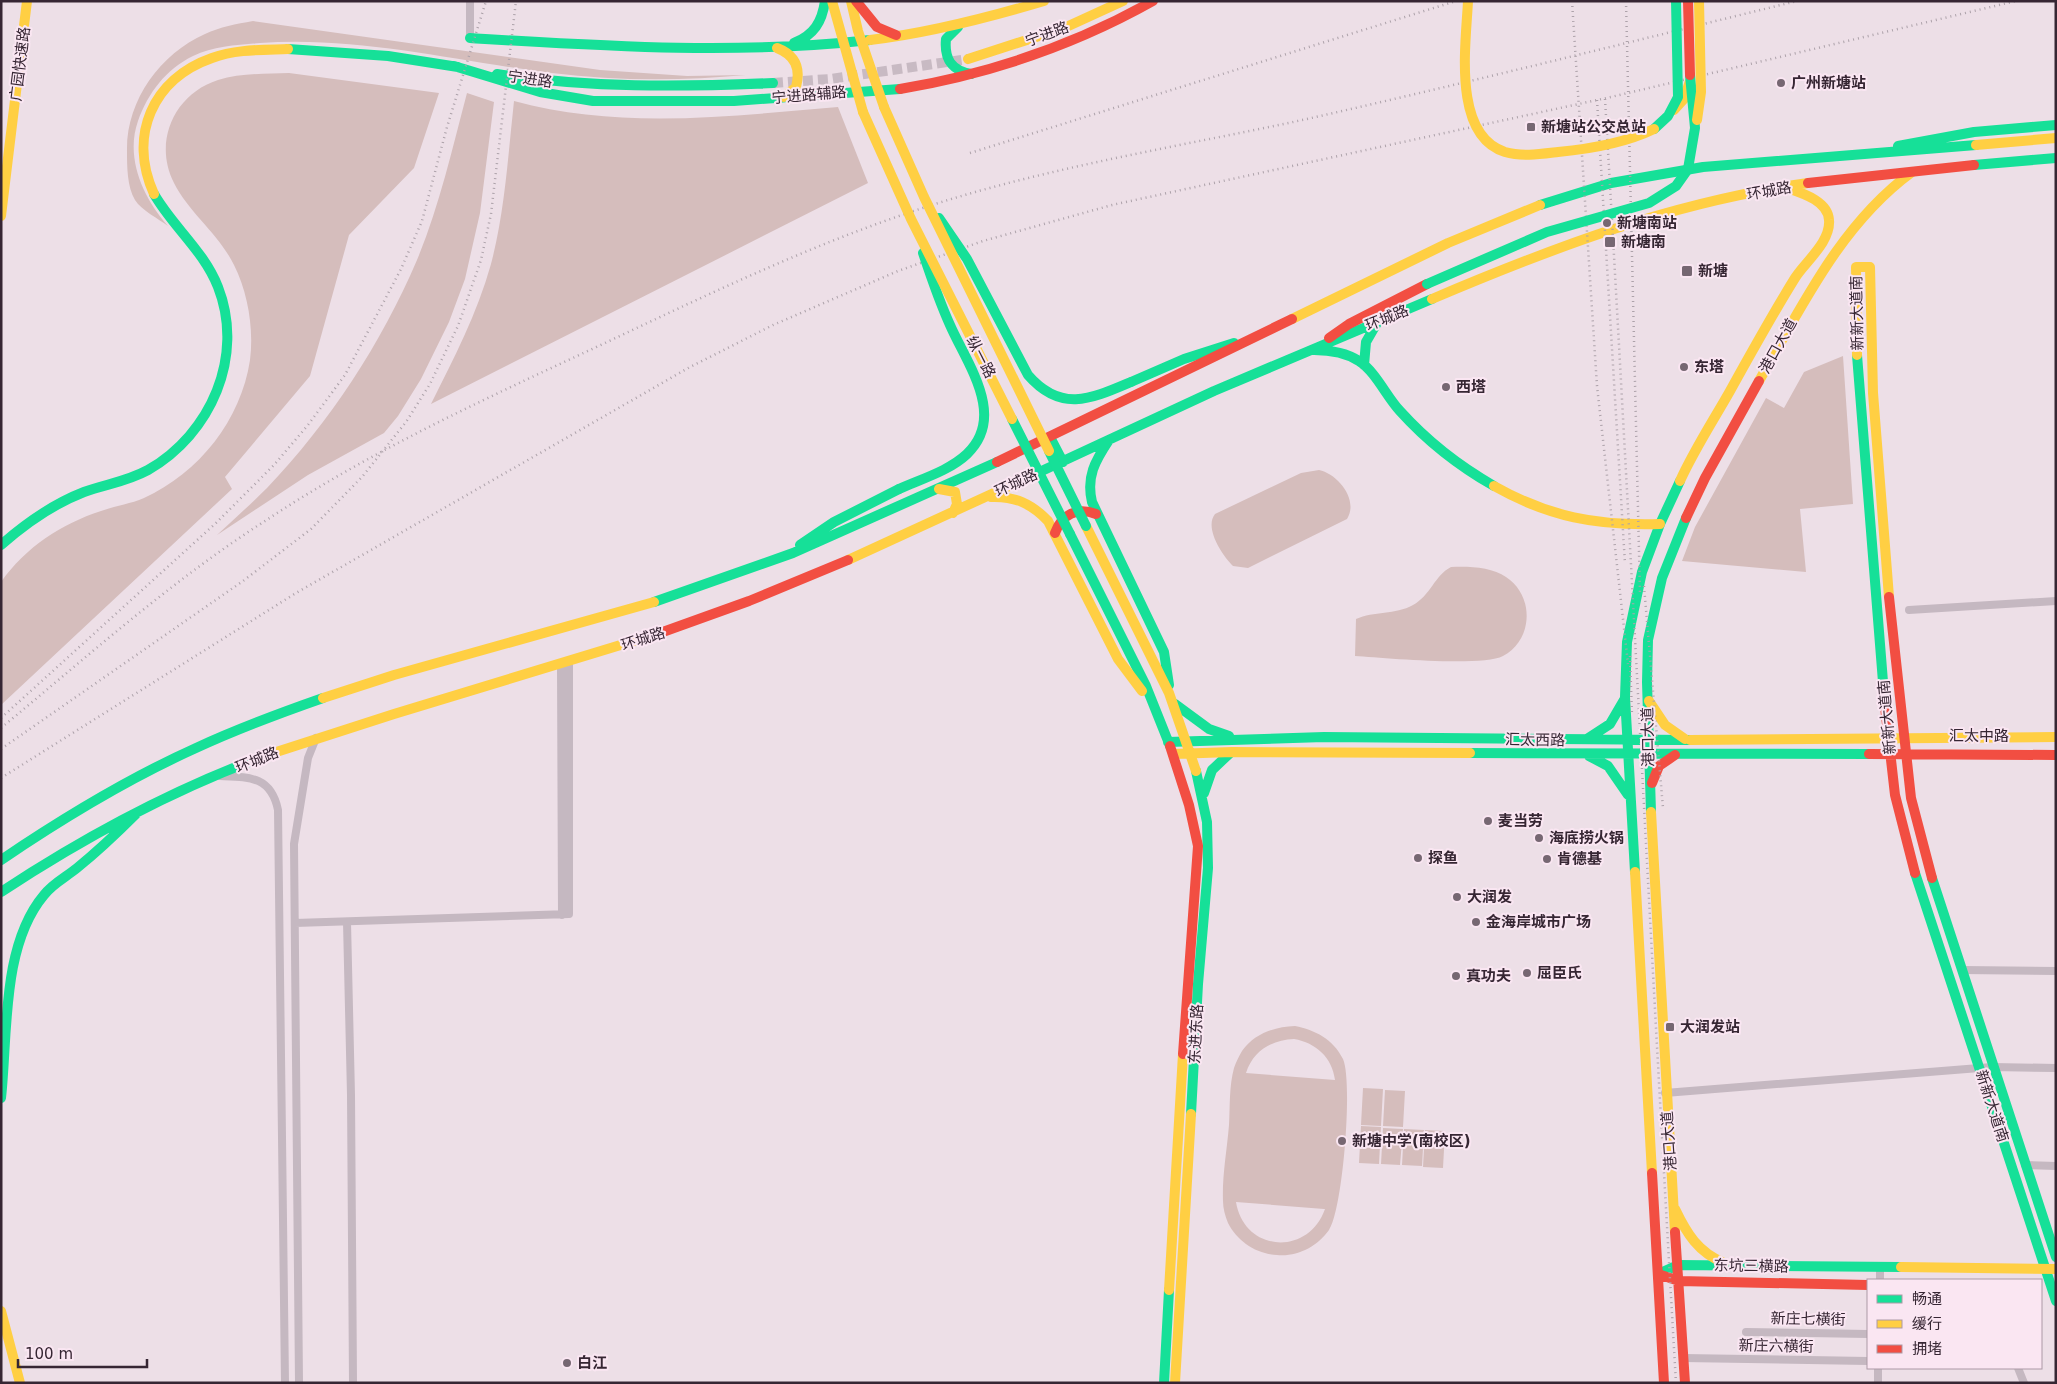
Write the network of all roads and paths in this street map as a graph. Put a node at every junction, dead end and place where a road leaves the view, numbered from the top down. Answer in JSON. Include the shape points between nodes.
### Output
{"nodes":[{"id":1,"x":28,"y":1,"type":"edge"},
{"id":2,"x":470,"y":1,"type":"edge"},
{"id":3,"x":825,"y":1,"type":"edge"},
{"id":4,"x":832,"y":1,"type":"edge"},
{"id":5,"x":851,"y":1,"type":"edge"},
{"id":6,"x":856,"y":1,"type":"edge"},
{"id":7,"x":1044,"y":1,"type":"edge"},
{"id":8,"x":1123,"y":1,"type":"edge"},
{"id":9,"x":1153,"y":1,"type":"edge"},
{"id":10,"x":1468,"y":1,"type":"edge"},
{"id":11,"x":1676,"y":1,"type":"edge"},
{"id":12,"x":1688,"y":1,"type":"edge"},
{"id":13,"x":1699,"y":1,"type":"edge"},
{"id":14,"x":961,"y":25,"type":"junction"},
{"id":15,"x":909,"y":36,"type":"junction"},
{"id":16,"x":470,"y":38,"type":"joint"},
{"id":17,"x":862,"y":41,"type":"junction"},
{"id":18,"x":842,"y":43,"type":"junction"},
{"id":19,"x":776,"y":48,"type":"junction"},
{"id":20,"x":968,"y":59,"type":"tunnel mouth"},
{"id":21,"x":454,"y":66,"type":"junction"},
{"id":22,"x":973,"y":74,"type":"junction"},
{"id":23,"x":1690,"y":80,"type":"junction"},
{"id":24,"x":773,"y":83,"type":"tunnel mouth"},
{"id":25,"x":878,"y":90,"type":"junction"},
{"id":26,"x":857,"y":92,"type":"junction"},
{"id":27,"x":778,"y":98,"type":"junction"},
{"id":28,"x":1670,"y":114,"type":"junction"},
{"id":29,"x":2056,"y":125,"type":"edge"},
{"id":30,"x":1695,"y":128,"type":"junction"},
{"id":31,"x":2056,"y":138,"type":"edge"},
{"id":32,"x":1858,"y":154,"type":"junction"},
{"id":33,"x":2056,"y":158,"type":"edge"},
{"id":34,"x":1916,"y":169,"type":"junction"},
{"id":35,"x":1785,"y":188,"type":"junction"},
{"id":36,"x":924,"y":196,"type":"junction"},
{"id":37,"x":1,"y":216,"type":"edge"},
{"id":38,"x":911,"y":219,"type":"junction"},
{"id":39,"x":1795,"y":277,"type":"junction"},
{"id":40,"x":1812,"y":286,"type":"junction"},
{"id":41,"x":1378,"y":322,"type":"junction"},
{"id":42,"x":1259,"y":336,"type":"junction"},
{"id":43,"x":1319,"y":346,"type":"junction"},
{"id":44,"x":1305,"y":351,"type":"junction"},
{"id":45,"x":1364,"y":365,"type":"junction"},
{"id":46,"x":1050,"y":437,"type":"junction"},
{"id":47,"x":1110,"y":440,"type":"junction"},
{"id":48,"x":1063,"y":462,"type":"junction"},
{"id":49,"x":939,"y":489,"type":"junction"},
{"id":50,"x":983,"y":498,"type":"junction"},
{"id":51,"x":953,"y":513,"type":"junction"},
{"id":52,"x":1096,"y":514,"type":"junction"},
{"id":53,"x":1660,"y":524,"type":"junction"},
{"id":54,"x":1055,"y":533,"type":"junction"},
{"id":55,"x":1,"y":545,"type":"edge"},
{"id":56,"x":785,"y":556,"type":"junction"},
{"id":57,"x":2056,"y":601,"type":"edge"},
{"id":58,"x":1909,"y":610,"type":"dead end"},
{"id":59,"x":565,"y":664,"type":"junction"},
{"id":60,"x":1169,"y":691,"type":"junction"},
{"id":61,"x":1625,"y":697,"type":"junction"},
{"id":62,"x":1647,"y":697,"type":"junction"},
{"id":63,"x":1174,"y":703,"type":"junction"},
{"id":64,"x":1152,"y":704,"type":"junction"},
{"id":65,"x":1888,"y":736,"type":"junction"},
{"id":66,"x":1902,"y":736,"type":"junction"},
{"id":67,"x":2056,"y":737,"type":"edge"},
{"id":68,"x":316,"y":738,"type":"junction"},
{"id":69,"x":1237,"y":738,"type":"junction"},
{"id":70,"x":1187,"y":740,"type":"junction"},
{"id":71,"x":1539,"y":740,"type":"junction"},
{"id":72,"x":1583,"y":740,"type":"junction"},
{"id":73,"x":1627,"y":740,"type":"junction"},
{"id":74,"x":1648,"y":740,"type":"junction"},
{"id":75,"x":1688,"y":740,"type":"junction"},
{"id":76,"x":1168,"y":742,"type":"junction"},
{"id":77,"x":1232,"y":752,"type":"junction"},
{"id":78,"x":1191,"y":753,"type":"junction"},
{"id":79,"x":1173,"y":754,"type":"junction"},
{"id":80,"x":1539,"y":754,"type":"junction"},
{"id":81,"x":1580,"y":754,"type":"junction"},
{"id":82,"x":1628,"y":754,"type":"junction"},
{"id":83,"x":1649,"y":754,"type":"junction"},
{"id":84,"x":1678,"y":754,"type":"junction"},
{"id":85,"x":1890,"y":754,"type":"junction"},
{"id":86,"x":1904,"y":754,"type":"junction"},
{"id":87,"x":2056,"y":755,"type":"edge"},
{"id":88,"x":218,"y":775,"type":"junction"},
{"id":89,"x":1650,"y":794,"type":"junction"},
{"id":90,"x":1203,"y":799,"type":"junction"},
{"id":91,"x":1630,"y":802,"type":"junction"},
{"id":92,"x":136,"y":814,"type":"junction"},
{"id":93,"x":1,"y":860,"type":"edge"},
{"id":94,"x":1,"y":892,"type":"edge"},
{"id":95,"x":347,"y":922,"type":"junction"},
{"id":96,"x":295,"y":923,"type":"junction"},
{"id":97,"x":1962,"y":970,"type":"junction"},
{"id":98,"x":2056,"y":970,"type":"edge"},
{"id":99,"x":1992,"y":1067,"type":"junction"},
{"id":100,"x":1980,"y":1068,"type":"junction"},
{"id":101,"x":2056,"y":1068,"type":"edge"},
{"id":102,"x":1666,"y":1093,"type":"junction"},
{"id":103,"x":1,"y":1098,"type":"edge"},
{"id":104,"x":2025,"y":1165,"type":"junction"},
{"id":105,"x":2056,"y":1166,"type":"edge"},
{"id":106,"x":1673,"y":1204,"type":"junction"},
{"id":107,"x":2056,"y":1257,"type":"edge"},
{"id":108,"x":1678,"y":1265,"type":"junction"},
{"id":109,"x":1732,"y":1266,"type":"junction"},
{"id":110,"x":1880,"y":1267,"type":"junction"},
{"id":111,"x":2044,"y":1269,"type":"junction"},
{"id":112,"x":2056,"y":1269,"type":"edge"},
{"id":113,"x":1658,"y":1274,"type":"junction"},
{"id":114,"x":1880,"y":1279,"type":"edge"},
{"id":115,"x":1679,"y":1281,"type":"junction"},
{"id":116,"x":1867,"y":1285,"type":"edge"},
{"id":117,"x":2054,"y":1289,"type":"edge"},
{"id":118,"x":2056,"y":1301,"type":"edge"},
{"id":119,"x":1,"y":1311,"type":"edge"},
{"id":120,"x":1746,"y":1332,"type":"dead end"},
{"id":121,"x":1867,"y":1334,"type":"edge"},
{"id":122,"x":1683,"y":1358,"type":"junction"},
{"id":123,"x":1867,"y":1361,"type":"edge"},
{"id":124,"x":1878,"y":1369,"type":"edge"},
{"id":125,"x":2018,"y":1369,"type":"edge"},
{"id":126,"x":20,"y":1383,"type":"edge"},
{"id":127,"x":285,"y":1383,"type":"edge"},
{"id":128,"x":299,"y":1383,"type":"edge"},
{"id":129,"x":353,"y":1383,"type":"edge"},
{"id":130,"x":1164,"y":1383,"type":"edge"},
{"id":131,"x":1175,"y":1383,"type":"edge"},
{"id":132,"x":1664,"y":1383,"type":"edge"},
{"id":133,"x":1685,"y":1383,"type":"edge"},
{"id":134,"x":1878,"y":1383,"type":"edge"},
{"id":135,"x":2024,"y":1383,"type":"edge"}],
"edges":[{"from":1,"to":37,"type":"main road","name":"广园快速路"},
{"from":2,"to":16,"type":"street"},
{"from":3,"to":19,"type":"main road","via":[[821,22],[814,32],[804,40]]},
{"from":4,"to":18,"type":"main road","name":"纵一路"},
{"from":5,"to":17,"type":"main road","name":"纵一路"},
{"from":6,"to":15,"type":"main road","via":[[873,24],[887,34]]},
{"from":7,"to":14,"type":"main road"},
{"from":8,"to":20,"type":"main road","name":"宁进路","via":[[1064,28]]},
{"from":9,"to":22,"type":"main road","name":"宁进路辅路","via":[[1074,40],[1027,59]]},
{"from":10,"to":28,"type":"main road","bridge":true,"via":[[1469,105],[1477,132],[1490,145],[1517,154],[1546,153],[1641,136],[1664,122]]},
{"from":11,"to":28,"type":"main road","bridge":true,"via":[[1678,88]]},
{"from":12,"to":23,"type":"main road","bridge":true},
{"from":13,"to":30,"type":"main road","bridge":true,"via":[[1701,92]]},
{"from":14,"to":15,"type":"main road"},
{"from":14,"to":22,"type":"main road","via":[[946,39],[945,58],[961,72]]},
{"from":15,"to":17,"type":"main road"},
{"from":16,"to":19,"type":"main road","via":[[653,49]]},
{"from":17,"to":18,"type":"main road"},
{"from":17,"to":25,"type":"main road","name":"纵一路"},
{"from":18,"to":19,"type":"main road"},
{"from":18,"to":26,"type":"main road","name":"纵一路"},
{"from":19,"to":27,"type":"main road","via":[[792,56],[799,71],[796,87],[791,93]]},
{"from":21,"to":24,"type":"main road","name":"宁进路","via":[[550,82],[613,87],[677,88]]},
{"from":21,"to":27,"type":"main road","name":"宁进路辅路","via":[[540,92],[593,100],[698,102]]},
{"from":21,"to":55,"type":"main road","name":"宁进路","via":[[379,56],[288,50],[230,54],[197,63],[182,72],[164,90],[144,127],[143,161],[162,208],[203,257],[213,275],[226,315],[227,356],[223,376],[208,411],[188,438],[150,469],[55,505]]},
{"from":22,"to":25,"type":"main road","name":"宁进路辅路","via":[[941,82]]},
{"from":23,"to":28,"type":"main road","bridge":true,"via":[[1684,98]]},
{"from":23,"to":30,"type":"main road","bridge":true},
{"from":25,"to":26,"type":"main road","name":"宁进路辅路"},
{"from":25,"to":36,"type":"main road","name":"纵一路","bridge":true},
{"from":26,"to":27,"type":"main road","name":"宁进路辅路"},
{"from":26,"to":38,"type":"main road","name":"纵一路","bridge":true},
{"from":29,"to":32,"type":"main road","via":[[1974,132]]},
{"from":30,"to":43,"type":"main road","bridge":true,"via":[[1692,157],[1684,177],[1658,199],[1547,232],[1427,284],[1349,324]]},
{"from":31,"to":32,"type":"main road","name":"环城路"},
{"from":32,"to":42,"type":"main road","name":"环城路","via":[[1702,167],[1560,197],[1429,254]]},
{"from":33,"to":34,"type":"main road","name":"环城路"},
{"from":34,"to":35,"type":"main road","name":"环城路"},
{"from":34,"to":40,"type":"main road","name":"港口大道","via":[[1893,184],[1880,198]]},
{"from":35,"to":39,"type":"main road","name":"港口大道","via":[[1807,194],[1821,203],[1829,216],[1826,236]]},
{"from":35,"to":41,"type":"main road","name":"环城路","via":[[1647,217],[1554,248]]},
{"from":36,"to":42,"type":"main road","bridge":true,"via":[[961,248],[1028,375],[1040,390],[1058,399],[1090,399],[1204,351]]},
{"from":36,"to":60,"type":"main road","name":"纵一路","bridge":true},
{"from":38,"to":56,"type":"main road","bridge":true,"via":[[939,301],[981,393],[985,414],[982,433],[968,453],[834,522]]},
{"from":38,"to":64,"type":"main road","name":"纵一路","bridge":true},
{"from":39,"to":40,"type":"main road","via":[[1807,277]]},
{"from":39,"to":53,"type":"main road","name":"港口大道","via":[[1685,470]]},
{"from":40,"to":62,"type":"main road","name":"港口大道","via":[[1702,482],[1678,533],[1652,614]]},
{"from":41,"to":43,"type":"main road","name":"环城路"},
{"from":41,"to":45,"type":"main road","via":[[1366,340]]},
{"from":42,"to":46,"type":"main road","name":"环城路"},
{"from":43,"to":44,"type":"main road","name":"环城路"},
{"from":44,"to":45,"type":"main road","via":[[1332,351]]},
{"from":44,"to":47,"type":"main road","name":"环城路"},
{"from":45,"to":53,"type":"main road","via":[[1419,430],[1469,470],[1506,492],[1585,522]]},
{"from":46,"to":48,"type":"main road"},
{"from":46,"to":49,"type":"main road","name":"环城路"},
{"from":47,"to":48,"type":"main road","name":"环城路"},
{"from":47,"to":52,"type":"main road","via":[[1095,460],[1089,476]]},
{"from":48,"to":50,"type":"main road","name":"环城路"},
{"from":49,"to":51,"type":"main road","via":[[955,492],[957,504]]},
{"from":49,"to":56,"type":"main road","name":"环城路"},
{"from":50,"to":51,"type":"main road","name":"环城路"},
{"from":50,"to":54,"type":"main road","via":[[1007,496],[1029,503],[1048,521]]},
{"from":51,"to":59,"type":"main road","name":"环城路","via":[[745,603]]},
{"from":52,"to":54,"type":"main road","via":[[1082,509],[1068,513],[1060,520]]},
{"from":52,"to":60,"type":"main road","via":[[1164,652]]},
{"from":53,"to":61,"type":"main road","name":"港口大道","via":[[1642,572],[1627,642]]},
{"from":54,"to":64,"type":"main road","via":[[1118,659]]},
{"from":56,"to":93,"type":"main road","via":[[632,607],[361,685],[262,720],[139,776],[57,822]]},
{"from":57,"to":58,"type":"street"},
{"from":59,"to":68,"type":"main road","name":"环城路"},
{"from":59,"to":95,"type":"street","via":[[565,915]]},
{"from":60,"to":63,"type":"main road","name":"东进东路"},
{"from":61,"to":72,"type":"main road","via":[[1615,719],[1600,733]]},
{"from":61,"to":73,"type":"main road","name":"港口大道"},
{"from":62,"to":74,"type":"main road","name":"港口大道"},
{"from":62,"to":75,"type":"main road","via":[[1665,725]]},
{"from":63,"to":69,"type":"main road","via":[[1209,729]]},
{"from":63,"to":70,"type":"main road","name":"东进东路"},
{"from":64,"to":76,"type":"main road","name":"东进东路"},
{"from":65,"to":66,"type":"main road","name":"汇太西路"},
{"from":65,"to":66,"type":"main road","name":"新新大道南","via":[[1860,401],[1856,267],[1870,267],[1873,393]]},
{"from":65,"to":75,"type":"main road","name":"汇太西路"},
{"from":65,"to":85,"type":"main road","name":"新新大道南"},
{"from":66,"to":67,"type":"main road","name":"汇太中路"},
{"from":66,"to":86,"type":"main road","name":"新新大道南"},
{"from":68,"to":88,"type":"main road","name":"环城路"},
{"from":68,"to":96,"type":"street","via":[[308,758],[296,825]]},
{"from":69,"to":70,"type":"main road","name":"汇太西路"},
{"from":69,"to":71,"type":"main road","name":"汇太西路"},
{"from":70,"to":76,"type":"main road","name":"汇太西路"},
{"from":70,"to":78,"type":"main road","name":"东进东路"},
{"from":71,"to":72,"type":"main road","name":"汇太西路"},
{"from":71,"to":80,"type":"main road"},
{"from":72,"to":73,"type":"main road","name":"汇太西路"},
{"from":73,"to":74,"type":"main road","name":"汇太西路"},
{"from":73,"to":82,"type":"main road","name":"港口大道"},
{"from":74,"to":75,"type":"main road","name":"汇太西路"},
{"from":74,"to":83,"type":"main road","name":"港口大道"},
{"from":76,"to":79,"type":"main road","name":"东进东路"},
{"from":77,"to":78,"type":"main road","name":"汇太西路"},
{"from":77,"to":80,"type":"main road","name":"汇太西路"},
{"from":77,"to":90,"type":"main road","via":[[1217,762],[1208,775]]},
{"from":78,"to":79,"type":"main road","name":"汇太西路"},
{"from":78,"to":90,"type":"main road","name":"东进东路"},
{"from":79,"to":130,"type":"main road","name":"东进东路","via":[[1198,846]]},
{"from":80,"to":81,"type":"main road","name":"汇太西路"},
{"from":81,"to":82,"type":"main road","name":"汇太西路"},
{"from":81,"to":91,"type":"main road","via":[[1595,758],[1613,770]]},
{"from":82,"to":83,"type":"main road","name":"汇太西路"},
{"from":82,"to":91,"type":"main road","name":"港口大道"},
{"from":83,"to":84,"type":"main road","name":"汇太西路"},
{"from":83,"to":89,"type":"main road","name":"港口大道"},
{"from":84,"to":85,"type":"main road","name":"汇太西路"},
{"from":84,"to":89,"type":"main road","via":[[1658,767]]},
{"from":85,"to":86,"type":"main road","name":"汇太西路"},
{"from":85,"to":100,"type":"main road","name":"新新大道南","via":[[1897,805],[1915,872]]},
{"from":86,"to":87,"type":"main road","name":"汇太中路"},
{"from":86,"to":97,"type":"main road","name":"新新大道南","via":[[1922,848]]},
{"from":88,"to":92,"type":"main road","name":"环城路"},
{"from":88,"to":127,"type":"street","via":[[262,781],[272,790],[278,810]]},
{"from":89,"to":102,"type":"main road","name":"港口大道"},
{"from":90,"to":131,"type":"main road","name":"东进东路","via":[[1209,839],[1208,884],[1198,983]]},
{"from":91,"to":113,"type":"main road","name":"港口大道"},
{"from":92,"to":94,"type":"main road","name":"环城路"},
{"from":92,"to":103,"type":"main road","via":[[45,894],[29,913],[18,937],[7,985]]},
{"from":95,"to":96,"type":"street"},
{"from":95,"to":129,"type":"street"},
{"from":96,"to":128,"type":"street"},
{"from":97,"to":98,"type":"street"},
{"from":97,"to":99,"type":"main road","name":"新新大道南"},
{"from":99,"to":100,"type":"street"},
{"from":99,"to":101,"type":"street"},
{"from":99,"to":104,"type":"main road","name":"新新大道南"},
{"from":100,"to":102,"type":"street"},
{"from":100,"to":111,"type":"main road","name":"新新大道南"},
{"from":102,"to":106,"type":"main road","name":"港口大道"},
{"from":104,"to":105,"type":"street"},
{"from":104,"to":107,"type":"main road","name":"新新大道南"},
{"from":106,"to":108,"type":"main road","name":"港口大道"},
{"from":106,"to":109,"type":"main road","via":[[1687,1235],[1700,1252]]},
{"from":108,"to":109,"type":"main road","name":"东坑三横路"},
{"from":108,"to":113,"type":"main road","name":"东坑三横路"},
{"from":108,"to":115,"type":"main road","name":"港口大道"},
{"from":109,"to":110,"type":"main road","name":"东坑三横路"},
{"from":110,"to":111,"type":"main road","name":"东坑三横路"},
{"from":110,"to":114,"type":"street"},
{"from":111,"to":112,"type":"main road","name":"东坑三横路"},
{"from":111,"to":117,"type":"main road","name":"新新大道南"},
{"from":113,"to":115,"type":"main road","name":"东坑三横路"},
{"from":113,"to":132,"type":"main road","name":"港口大道"},
{"from":115,"to":116,"type":"main road","name":"东坑三横路"},
{"from":115,"to":122,"type":"main road","name":"港口大道"},
{"from":117,"to":118,"type":"main road","name":"新新大道南"},
{"from":119,"to":126,"type":"main road"},
{"from":120,"to":121,"type":"street","name":"新庄七横街"},
{"from":122,"to":123,"type":"street","name":"新庄六横街"},
{"from":122,"to":133,"type":"main road","name":"港口大道"},
{"from":124,"to":134,"type":"street"},
{"from":125,"to":135,"type":"street"}]}
